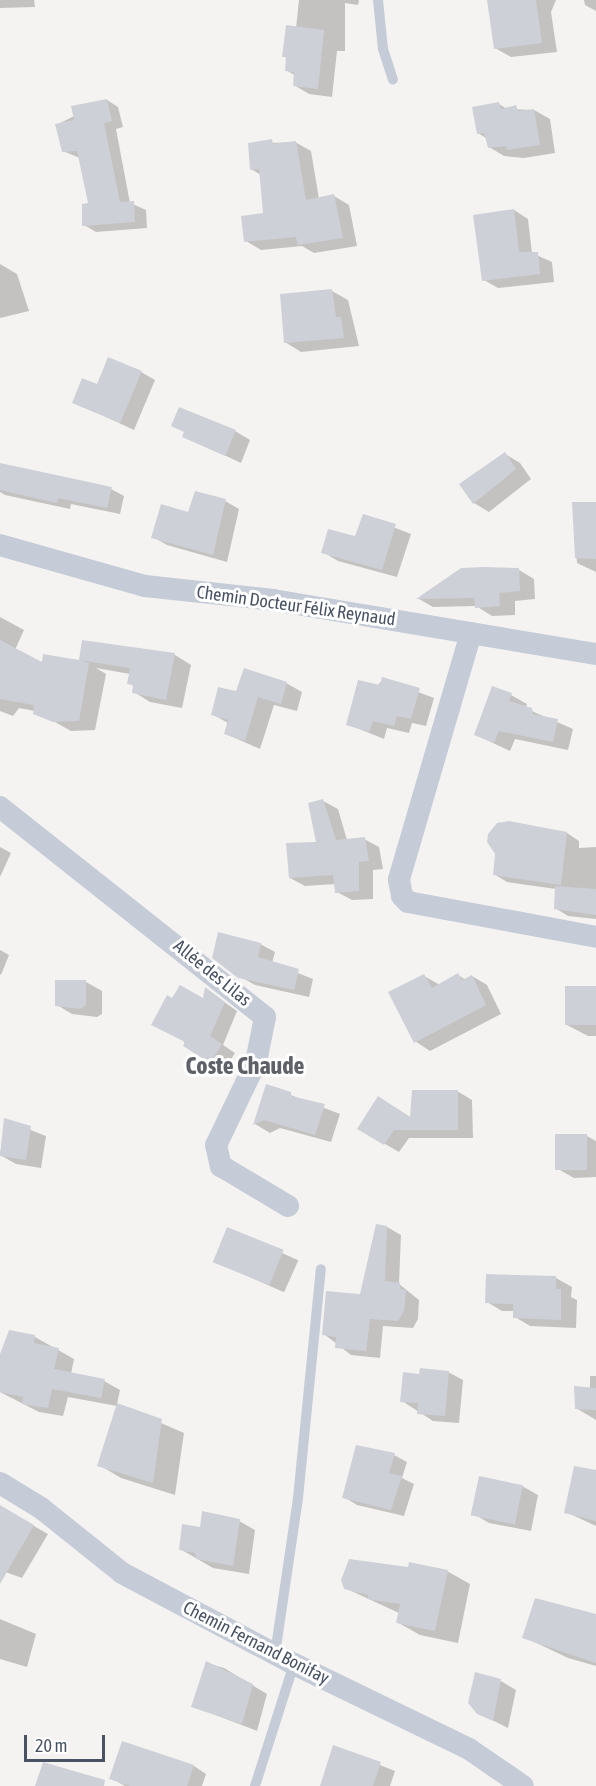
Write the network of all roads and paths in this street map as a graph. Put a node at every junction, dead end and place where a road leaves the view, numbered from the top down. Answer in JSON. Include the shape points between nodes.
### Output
{"nodes":[{"id":1,"x":378,"y":0,"type":"edge"},
{"id":2,"x":393,"y":79,"type":"dead end"},
{"id":3,"x":0,"y":545,"type":"edge"},
{"id":4,"x":471,"y":633,"type":"junction"},
{"id":5,"x":596,"y":654,"type":"edge"},
{"id":6,"x":0,"y":807,"type":"edge"},
{"id":7,"x":596,"y":937,"type":"edge"},
{"id":8,"x":288,"y":1206,"type":"dead end"},
{"id":9,"x":321,"y":1269,"type":"dead end"},
{"id":10,"x":0,"y":1483,"type":"edge"},
{"id":11,"x":285,"y":1659,"type":"junction"},
{"id":12,"x":255,"y":1786,"type":"edge"},
{"id":13,"x":523,"y":1786,"type":"edge"}],
"edges":[{"from":1,"to":2,"type":"lane","via":[[383,49]]},
{"from":3,"to":4,"type":"street","name":"Chemin Docteur Félix Reynaud","via":[[145,586],[273,600]]},
{"from":4,"to":5,"type":"street","name":"Chemin Docteur Félix Reynaud"},
{"from":4,"to":7,"type":"street","via":[[399,880],[402,896],[408,902]]},
{"from":6,"to":8,"type":"street","name":"Allée des Lilas","via":[[265,1017],[256,1062],[216,1145],[221,1166]]},
{"from":9,"to":11,"type":"lane"},
{"from":10,"to":11,"type":"street","name":"Chemin Fernand Bonifay","via":[[41,1508],[122,1573]]},
{"from":11,"to":12,"type":"lane"},
{"from":11,"to":13,"type":"street","name":"Chemin Fernand Bonifay","via":[[469,1749]]}]}
